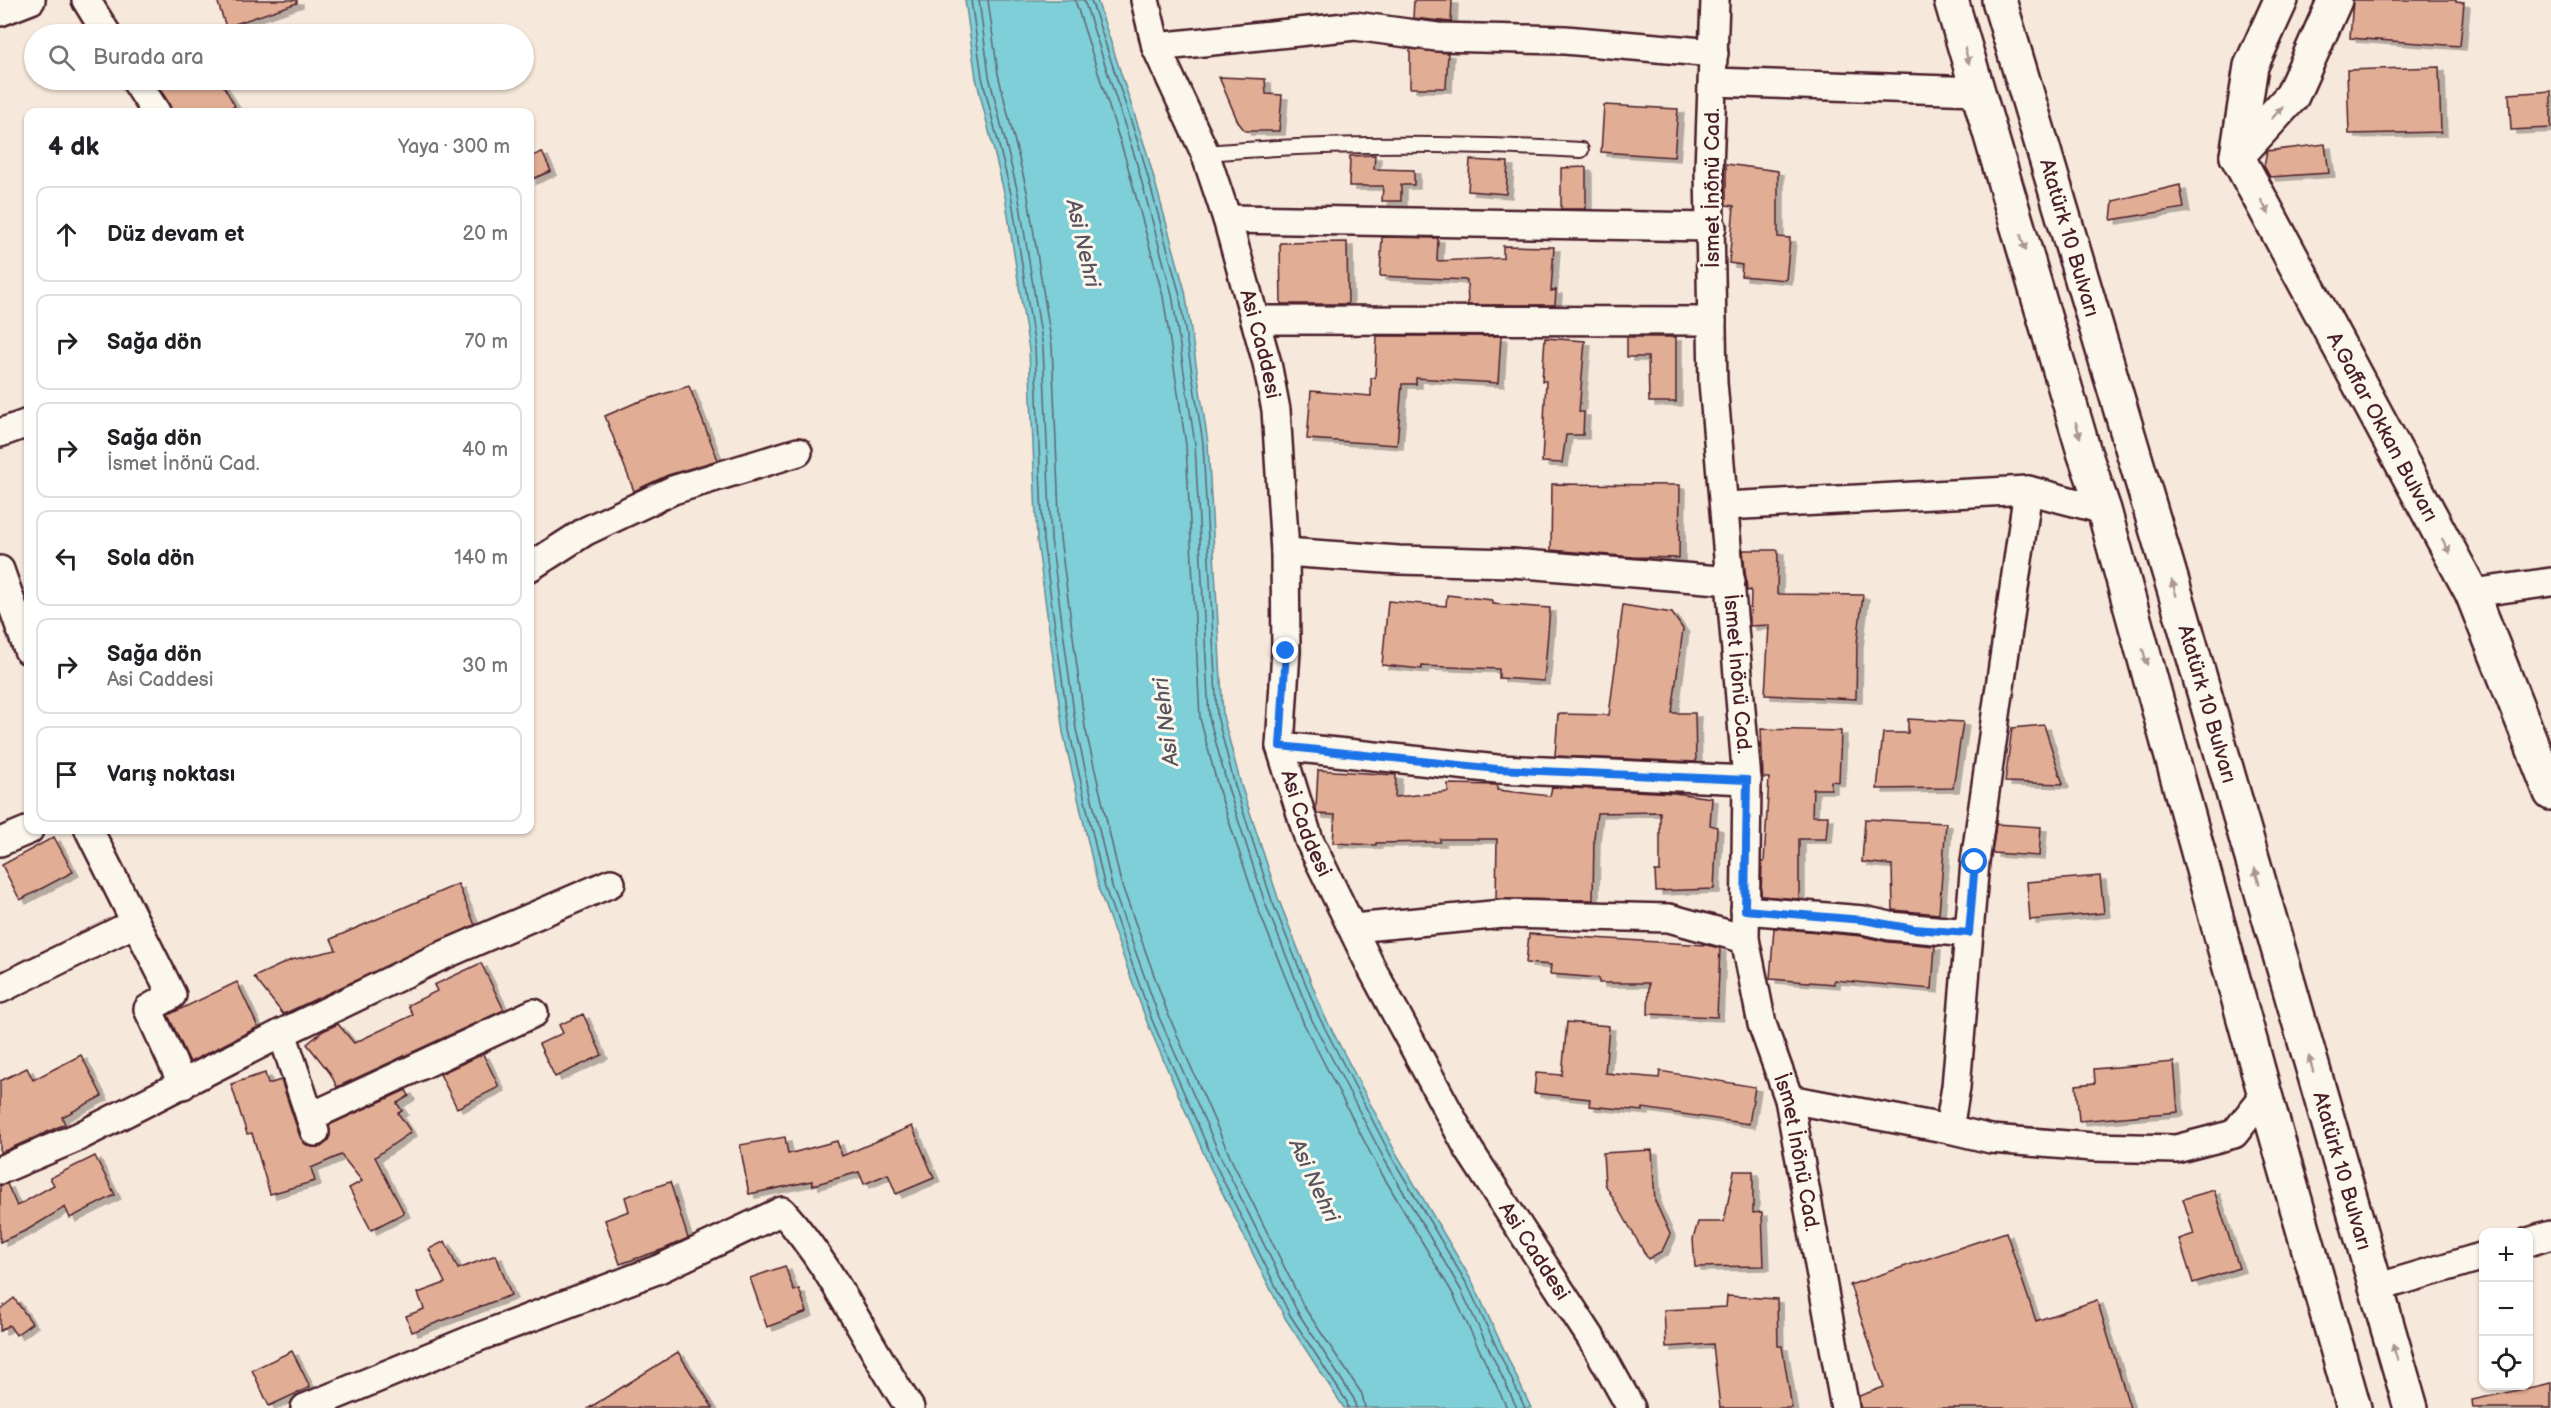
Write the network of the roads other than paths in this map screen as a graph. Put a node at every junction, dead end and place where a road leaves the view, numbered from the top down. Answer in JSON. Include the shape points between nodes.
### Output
{"nodes":[{"id":1,"x":31,"y":0,"type":"edge"},
{"id":2,"x":86,"y":0,"type":"edge"},
{"id":3,"x":1145,"y":0,"type":"edge"},
{"id":4,"x":1715,"y":0,"type":"edge"},
{"id":5,"x":1951,"y":0,"type":"edge"},
{"id":6,"x":1999,"y":0,"type":"edge"},
{"id":7,"x":2281,"y":0,"type":"edge"},
{"id":8,"x":2335,"y":0,"type":"edge"},
{"id":9,"x":0,"y":12,"type":"edge"},
{"id":10,"x":101,"y":24,"type":"edge"},
{"id":11,"x":1156,"y":47,"type":"junction"},
{"id":12,"x":1714,"y":53,"type":"junction"},
{"id":13,"x":1713,"y":82,"type":"junction"},
{"id":14,"x":142,"y":90,"type":"edge"},
{"id":15,"x":1978,"y":91,"type":"junction"},
{"id":16,"x":153,"y":108,"type":"edge"},
{"id":17,"x":1581,"y":150,"type":"dead end"},
{"id":18,"x":1205,"y":153,"type":"junction"},
{"id":19,"x":2237,"y":156,"type":"junction"},
{"id":20,"x":1227,"y":219,"type":"junction"},
{"id":21,"x":1712,"y":227,"type":"junction"},
{"id":22,"x":1255,"y":320,"type":"junction"},
{"id":23,"x":1712,"y":321,"type":"junction"},
{"id":24,"x":24,"y":424,"type":"edge"},
{"id":25,"x":0,"y":433,"type":"edge"},
{"id":26,"x":798,"y":452,"type":"dead end"},
{"id":27,"x":2028,"y":490,"type":"junction"},
{"id":28,"x":1725,"y":506,"type":"junction"},
{"id":29,"x":2104,"y":510,"type":"junction"},
{"id":30,"x":1286,"y":552,"type":"junction"},
{"id":31,"x":534,"y":564,"type":"edge"},
{"id":32,"x":0,"y":570,"type":"edge"},
{"id":33,"x":1731,"y":581,"type":"junction"},
{"id":34,"x":2551,"y":582,"type":"edge"},
{"id":35,"x":2472,"y":593,"type":"junction"},
{"id":36,"x":24,"y":639,"type":"edge"},
{"id":37,"x":2516,"y":704,"type":"junction"},
{"id":38,"x":1280,"y":746,"type":"junction"},
{"id":39,"x":2551,"y":772,"type":"edge"},
{"id":40,"x":1747,"y":780,"type":"junction"},
{"id":41,"x":2551,"y":793,"type":"edge"},
{"id":42,"x":24,"y":832,"type":"edge"},
{"id":43,"x":91,"y":834,"type":"edge"},
{"id":44,"x":0,"y":842,"type":"edge"},
{"id":45,"x":611,"y":883,"type":"dead end"},
{"id":46,"x":1745,"y":910,"type":"junction"},
{"id":47,"x":135,"y":923,"type":"junction"},
{"id":48,"x":1353,"y":928,"type":"junction"},
{"id":49,"x":1969,"y":933,"type":"junction"},
{"id":50,"x":1745,"y":939,"type":"junction"},
{"id":51,"x":0,"y":989,"type":"edge"},
{"id":52,"x":534,"y":1013,"type":"dead end"},
{"id":53,"x":282,"y":1033,"type":"junction"},
{"id":54,"x":183,"y":1085,"type":"junction"},
{"id":55,"x":2265,"y":1095,"type":"junction"},
{"id":56,"x":1789,"y":1100,"type":"junction"},
{"id":57,"x":1949,"y":1129,"type":"junction"},
{"id":58,"x":0,"y":1170,"type":"edge"},
{"id":59,"x":2551,"y":1235,"type":"edge"},
{"id":60,"x":2533,"y":1241,"type":"edge"},
{"id":61,"x":2479,"y":1257,"type":"edge"},
{"id":62,"x":2376,"y":1288,"type":"junction"},
{"id":63,"x":305,"y":1408,"type":"edge"},
{"id":64,"x":910,"y":1408,"type":"edge"},
{"id":65,"x":1631,"y":1408,"type":"edge"},
{"id":66,"x":1845,"y":1408,"type":"edge"},
{"id":67,"x":2354,"y":1408,"type":"edge"},
{"id":68,"x":2411,"y":1408,"type":"edge"}],
"edges":[{"from":1,"to":9,"type":"street"},
{"from":2,"to":10,"type":"street"},
{"from":3,"to":11,"type":"street","name":"Asi Caddesi"},
{"from":4,"to":12,"type":"street","name":"İsmet İnönü Cad."},
{"from":5,"to":15,"type":"main road","one_way":true},
{"from":62,"to":6,"type":"main road","name":"Atatürk 10 Bulvarı","one_way":true},
{"from":7,"to":19,"type":"main road","via":[[2251,66]]},
{"from":19,"to":8,"type":"main road","one_way":true,"via":[[2292,96]]},
{"from":11,"to":12,"type":"street","via":[[1355,26],[1437,37],[1565,40]]},
{"from":11,"to":18,"type":"street","name":"Asi Caddesi"},
{"from":12,"to":13,"type":"street","name":"İsmet İnönü Cad."},
{"from":13,"to":15,"type":"street"},
{"from":13,"to":21,"type":"street","name":"İsmet İnönü Cad.","via":[[1709,170]]},
{"from":14,"to":16,"type":"street"},
{"from":15,"to":29,"type":"main road","one_way":true},
{"from":17,"to":18,"type":"lane","via":[[1398,143]]},
{"from":18,"to":20,"type":"street","name":"Asi Caddesi"},
{"from":19,"to":35,"type":"main road","name":"A.Gaffar Okkan Bulvarı","one_way":true},
{"from":20,"to":21,"type":"street"},
{"from":20,"to":22,"type":"street","name":"Asi Caddesi"},
{"from":21,"to":23,"type":"street","name":"İsmet İnönü Cad."},
{"from":22,"to":23,"type":"street"},
{"from":22,"to":30,"type":"street","name":"Asi Caddesi","via":[[1276,410]]},
{"from":23,"to":28,"type":"street","name":"İsmet İnönü Cad.","via":[[1713,382]]},
{"from":24,"to":25,"type":"street"},
{"from":26,"to":31,"type":"street","via":[[674,490],[586,531]]},
{"from":27,"to":28,"type":"street"},
{"from":27,"to":29,"type":"street"},
{"from":27,"to":49,"type":"street","via":[[1975,862]]},
{"from":28,"to":33,"type":"street","name":"İsmet İnönü Cad."},
{"from":29,"to":55,"type":"main road","one_way":true},
{"from":30,"to":33,"type":"street","via":[[1512,563]]},
{"from":30,"to":38,"type":"street","name":"Asi Caddesi","via":[[1286,651]]},
{"from":32,"to":36,"type":"street"},
{"from":33,"to":40,"type":"street","name":"İsmet İnönü Cad."},
{"from":34,"to":35,"type":"street"},
{"from":35,"to":37,"type":"main road","name":"A.Gaffar Okkan Bulvarı"},
{"from":37,"to":39,"type":"main road"},
{"from":37,"to":41,"type":"main road"},
{"from":38,"to":40,"type":"street","via":[[1497,769]]},
{"from":38,"to":48,"type":"street","name":"Asi Caddesi","via":[[1310,840]]},
{"from":40,"to":46,"type":"street","name":"İsmet İnönü Cad."},
{"from":42,"to":44,"type":"street"},
{"from":43,"to":47,"type":"street"},
{"from":45,"to":53,"type":"street","via":[[437,958]]},
{"from":46,"to":49,"type":"street"},
{"from":46,"to":50,"type":"street","name":"İsmet İnönü Cad."},
{"from":47,"to":51,"type":"street"},
{"from":47,"to":54,"type":"street","via":[[172,995],[148,1010]]},
{"from":48,"to":50,"type":"street","via":[[1503,914],[1669,918]]},
{"from":48,"to":65,"type":"street","name":"Asi Caddesi","via":[[1469,1150],[1597,1347]]},
{"from":49,"to":57,"type":"street"},
{"from":50,"to":56,"type":"street","name":"İsmet İnönü Cad.","via":[[1762,1024]]},
{"from":52,"to":53,"type":"street","via":[[313,1124]]},
{"from":53,"to":54,"type":"street"},
{"from":54,"to":58,"type":"street"},
{"from":55,"to":57,"type":"street","via":[[2234,1134],[2176,1149],[1991,1139]]},
{"from":55,"to":67,"type":"main road"},
{"from":56,"to":57,"type":"street"},
{"from":56,"to":66,"type":"street","name":"İsmet İnönü Cad."},
{"from":59,"to":60,"type":"street"},
{"from":61,"to":62,"type":"street"},
{"from":68,"to":62,"type":"main road","name":"Atatürk 10 Bulvarı","one_way":true},
{"from":63,"to":64,"type":"street","via":[[659,1269],[782,1211],[803,1234]]}]}
